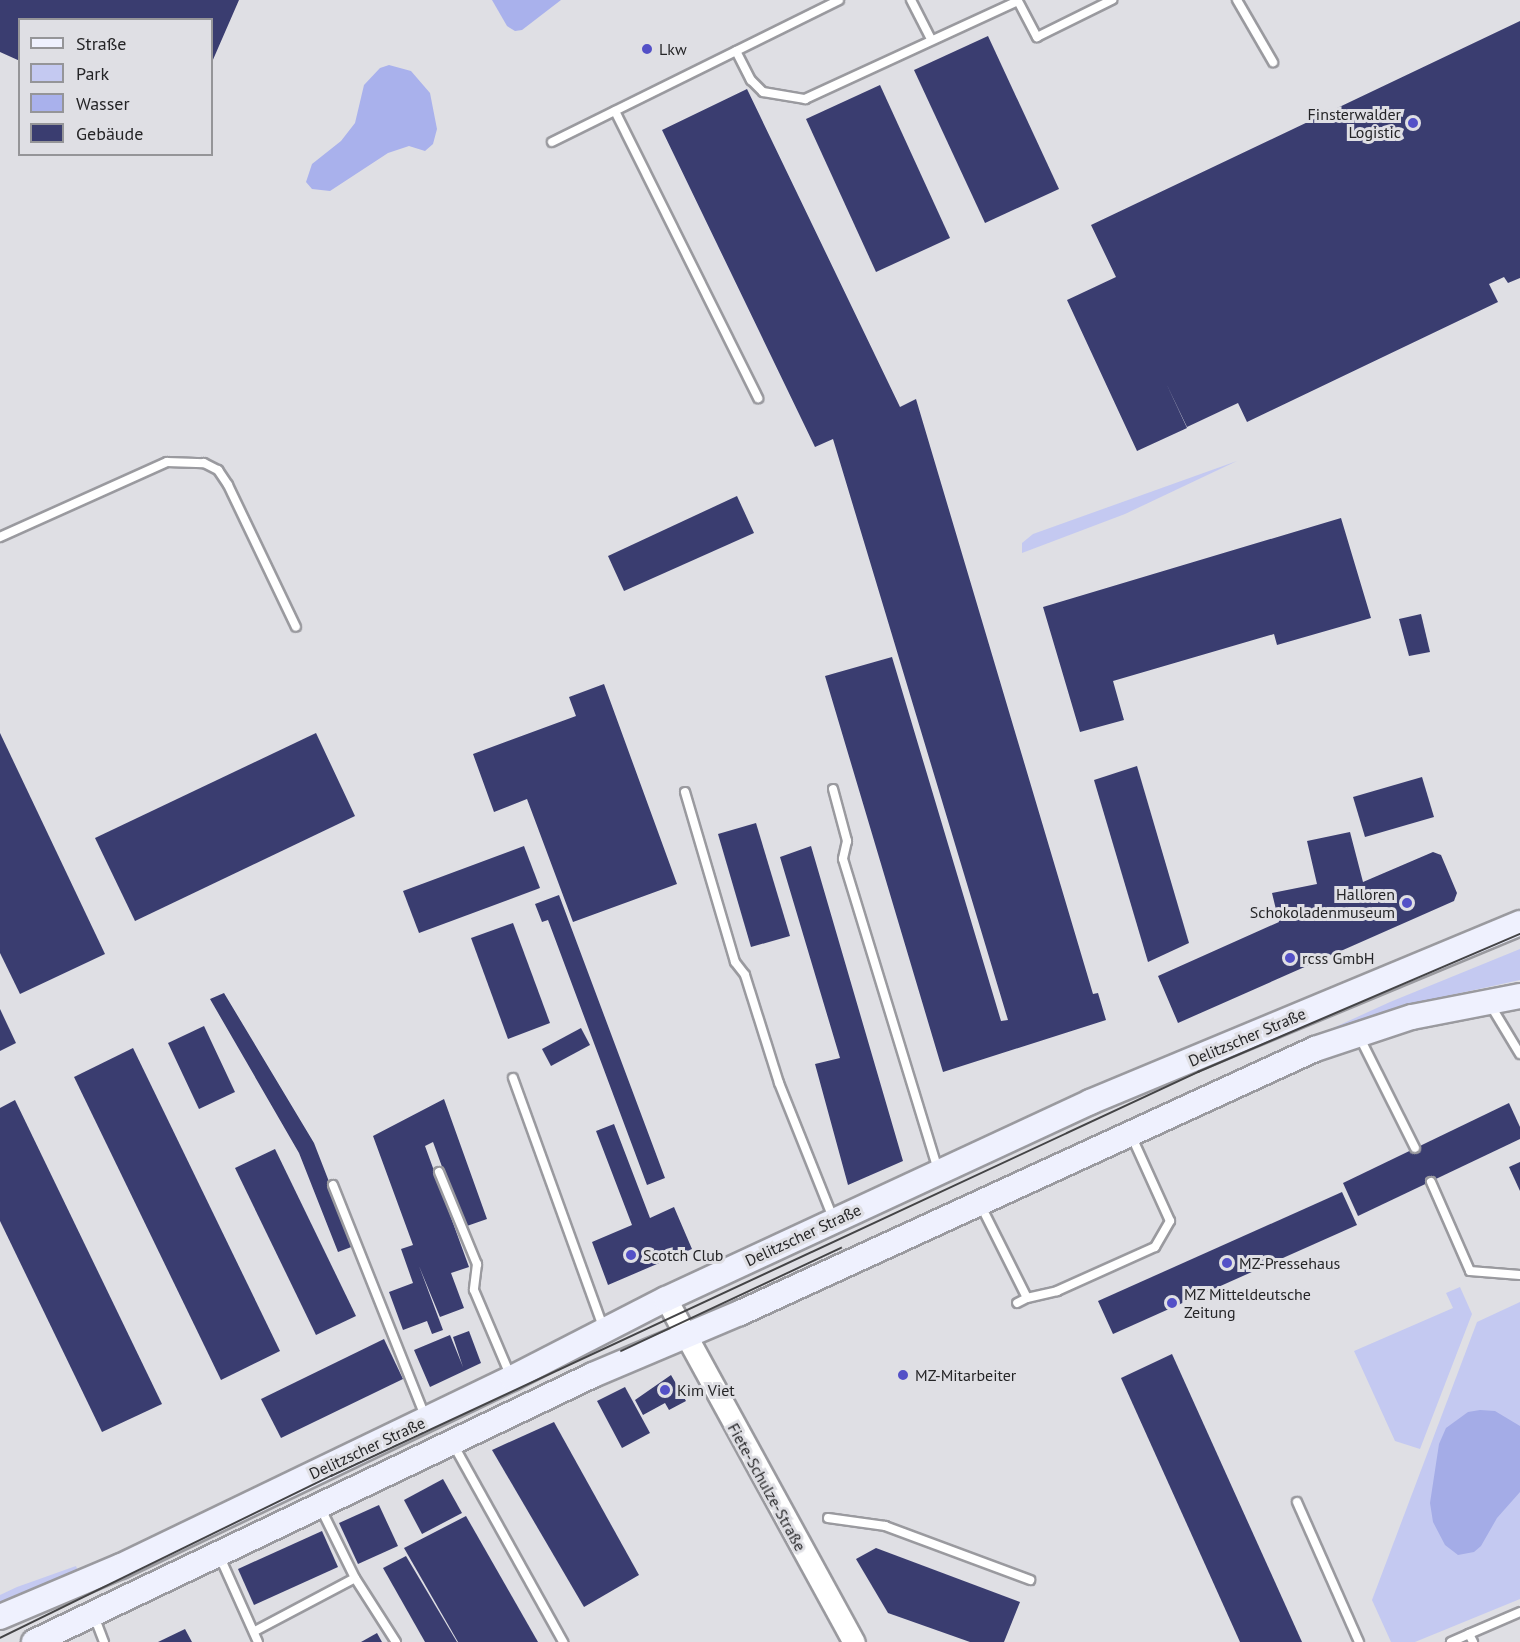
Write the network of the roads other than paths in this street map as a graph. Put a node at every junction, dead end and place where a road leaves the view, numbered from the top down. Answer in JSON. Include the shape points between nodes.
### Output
{"nodes":[{"id":1,"x":839,"y":0,"type":"edge"},
{"id":2,"x":911,"y":0,"type":"edge"},
{"id":3,"x":1112,"y":0,"type":"edge"},
{"id":4,"x":1237,"y":0,"type":"edge"},
{"id":5,"x":931,"y":39,"type":"junction"},
{"id":6,"x":736,"y":51,"type":"junction"},
{"id":7,"x":1273,"y":62,"type":"dead end"},
{"id":8,"x":615,"y":111,"type":"junction"},
{"id":9,"x":552,"y":142,"type":"dead end"},
{"id":10,"x":758,"y":398,"type":"dead end"},
{"id":11,"x":0,"y":537,"type":"edge"},
{"id":12,"x":296,"y":627,"type":"dead end"},
{"id":13,"x":832,"y":789,"type":"dead end"},
{"id":14,"x":685,"y":792,"type":"dead end"},
{"id":15,"x":1520,"y":923,"type":"edge"},
{"id":16,"x":1520,"y":996,"type":"edge"},
{"id":17,"x":1490,"y":1004,"type":"junction"},
{"id":18,"x":1358,"y":1032,"type":"junction"},
{"id":19,"x":1520,"y":1054,"type":"edge"},
{"id":20,"x":513,"y":1078,"type":"dead end"},
{"id":21,"x":1130,"y":1134,"type":"junction"},
{"id":22,"x":1416,"y":1148,"type":"dead end"},
{"id":23,"x":439,"y":1172,"type":"dead end"},
{"id":24,"x":939,"y":1173,"type":"junction"},
{"id":25,"x":1431,"y":1182,"type":"dead end"},
{"id":26,"x":333,"y":1185,"type":"dead end"},
{"id":27,"x":980,"y":1203,"type":"junction"},
{"id":28,"x":834,"y":1221,"type":"junction"},
{"id":29,"x":1520,"y":1275,"type":"edge"},
{"id":30,"x":1027,"y":1298,"type":"junction"},
{"id":31,"x":666,"y":1299,"type":"junction"},
{"id":32,"x":1017,"y":1303,"type":"dead end"},
{"id":33,"x":605,"y":1329,"type":"junction"},
{"id":34,"x":685,"y":1336,"type":"junction"},
{"id":35,"x":512,"y":1378,"type":"junction"},
{"id":36,"x":426,"y":1420,"type":"junction"},
{"id":37,"x":452,"y":1441,"type":"junction"},
{"id":38,"x":1296,"y":1502,"type":"dead end"},
{"id":39,"x":318,"y":1504,"type":"junction"},
{"id":40,"x":828,"y":1518,"type":"dead end"},
{"id":41,"x":218,"y":1552,"type":"junction"},
{"id":42,"x":355,"y":1578,"type":"junction"},
{"id":43,"x":1030,"y":1580,"type":"dead end"},
{"id":44,"x":1520,"y":1612,"type":"edge"},
{"id":45,"x":93,"y":1613,"type":"junction"},
{"id":46,"x":0,"y":1617,"type":"edge"},
{"id":47,"x":255,"y":1631,"type":"junction"},
{"id":48,"x":1471,"y":1638,"type":"edge"},
{"id":49,"x":34,"y":1642,"type":"edge"},
{"id":50,"x":104,"y":1642,"type":"edge"},
{"id":51,"x":258,"y":1642,"type":"edge"},
{"id":52,"x":396,"y":1642,"type":"edge"},
{"id":53,"x":562,"y":1642,"type":"edge"},
{"id":54,"x":854,"y":1642,"type":"edge"},
{"id":55,"x":1359,"y":1642,"type":"edge"},
{"id":56,"x":1451,"y":1642,"type":"edge"}],
"edges":[{"from":1,"to":6,"type":"lane"},
{"from":2,"to":5,"type":"lane"},
{"from":3,"to":5,"type":"lane","via":[[1036,37],[1018,1]]},
{"from":4,"to":7,"type":"lane"},
{"from":5,"to":6,"type":"lane","via":[[805,99],[763,92],[751,80]]},
{"from":6,"to":8,"type":"lane"},
{"from":8,"to":9,"type":"lane"},
{"from":8,"to":10,"type":"lane"},
{"from":11,"to":12,"type":"lane","via":[[167,462],[204,463],[218,470],[228,485]]},
{"from":13,"to":24,"type":"lane","via":[[847,841],[843,859]]},
{"from":14,"to":28,"type":"lane","via":[[735,962],[745,975],[779,1083]]},
{"from":15,"to":24,"type":"main road","name":"Delitzscher Straße","via":[[1090,1102]]},
{"from":16,"to":17,"type":"main road","name":"Delitzscher Straße"},
{"from":17,"to":18,"type":"main road","name":"Delitzscher Straße","via":[[1412,1017]]},
{"from":17,"to":19,"type":"lane"},
{"from":18,"to":21,"type":"main road","name":"Delitzscher Straße"},
{"from":18,"to":22,"type":"lane"},
{"from":20,"to":33,"type":"lane"},
{"from":21,"to":27,"type":"main road","name":"Delitzscher Straße"},
{"from":21,"to":30,"type":"lane","via":[[1170,1221],[1155,1247],[1057,1291]]},
{"from":23,"to":35,"type":"lane","via":[[477,1264],[474,1290]]},
{"from":24,"to":28,"type":"main road","name":"Delitzscher Straße"},
{"from":25,"to":29,"type":"lane","via":[[1470,1271]]},
{"from":26,"to":36,"type":"lane"},
{"from":27,"to":30,"type":"lane"},
{"from":27,"to":34,"type":"main road","name":"Delitzscher Straße"},
{"from":28,"to":31,"type":"main road","name":"Delitzscher Straße"},
{"from":30,"to":32,"type":"lane"},
{"from":31,"to":33,"type":"main road","name":"Delitzscher Straße"},
{"from":31,"to":34,"type":"street","name":"Fiete-Schulze-Straße"},
{"from":33,"to":35,"type":"main road","name":"Delitzscher Straße"},
{"from":34,"to":37,"type":"main road","name":"Delitzscher Straße"},
{"from":34,"to":54,"type":"street","name":"Fiete-Schulze-Straße"},
{"from":35,"to":36,"type":"main road","name":"Delitzscher Straße"},
{"from":36,"to":46,"type":"main road","name":"Delitzscher Straße","via":[[121,1566]]},
{"from":37,"to":39,"type":"main road","name":"Delitzscher Straße"},
{"from":37,"to":53,"type":"lane","via":[[463,1468]]},
{"from":38,"to":55,"type":"lane"},
{"from":39,"to":41,"type":"main road","name":"Delitzscher Straße"},
{"from":39,"to":42,"type":"lane"},
{"from":40,"to":43,"type":"lane","via":[[885,1526]]},
{"from":41,"to":45,"type":"main road","name":"Delitzscher Straße"},
{"from":41,"to":47,"type":"lane"},
{"from":42,"to":47,"type":"lane"},
{"from":42,"to":52,"type":"lane"},
{"from":44,"to":48,"type":"lane"},
{"from":45,"to":49,"type":"main road","name":"Delitzscher Straße"},
{"from":45,"to":50,"type":"lane"},
{"from":47,"to":51,"type":"lane"},
{"from":48,"to":56,"type":"lane"}]}
